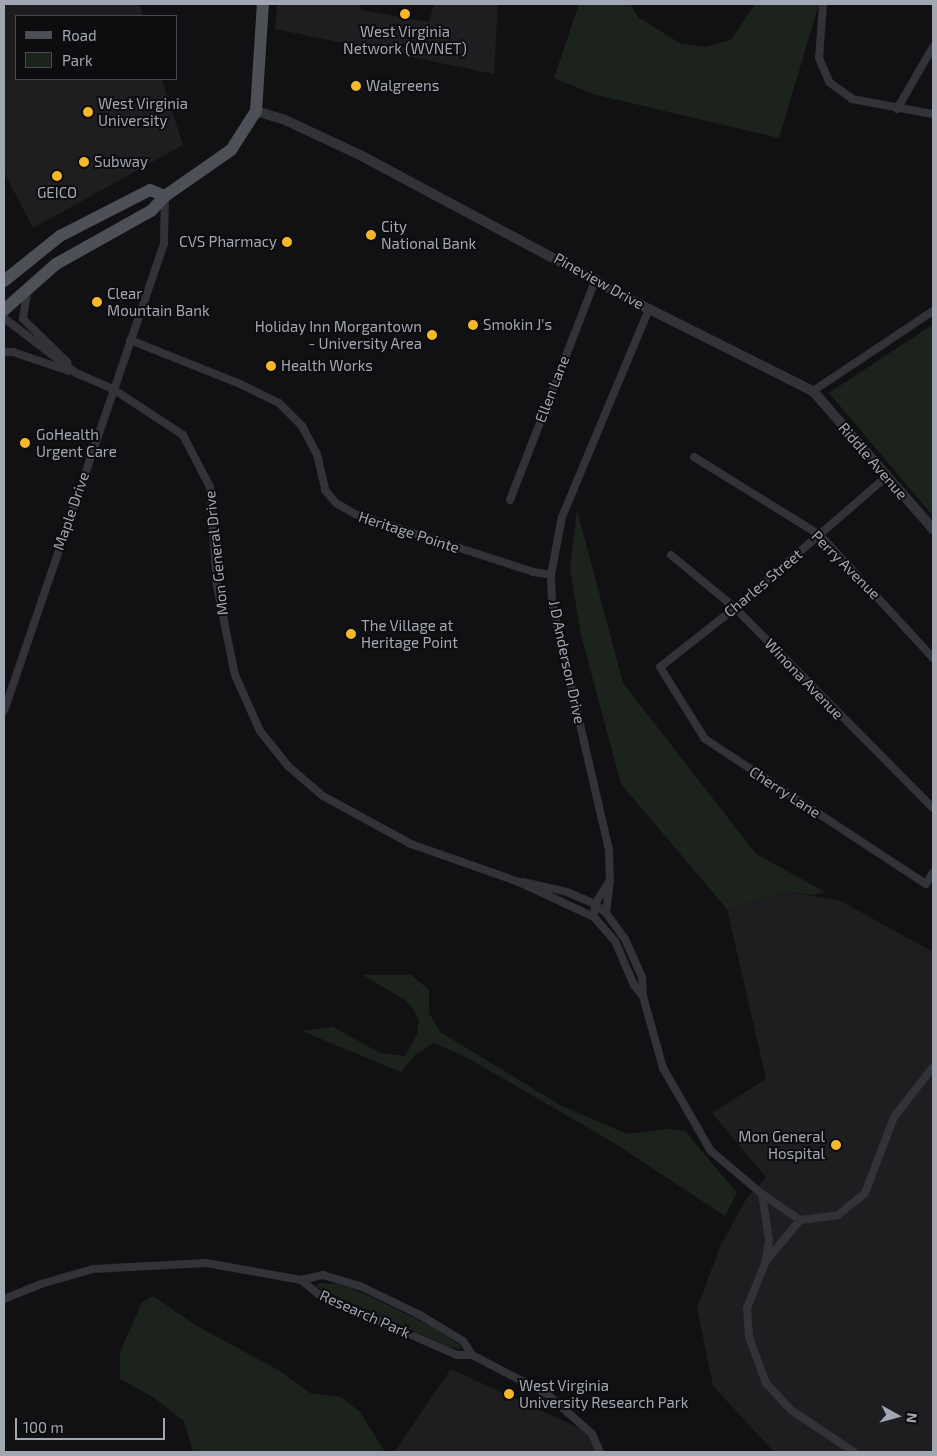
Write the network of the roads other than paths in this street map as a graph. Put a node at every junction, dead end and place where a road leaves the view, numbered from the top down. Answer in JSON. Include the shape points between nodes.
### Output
{"nodes":[{"id":1,"x":263,"y":4,"type":"edge"},
{"id":2,"x":823,"y":4,"type":"edge"},
{"id":3,"x":933,"y":47,"type":"edge"},
{"id":4,"x":897,"y":109,"type":"junction"},
{"id":5,"x":256,"y":111,"type":"junction"},
{"id":6,"x":933,"y":114,"type":"edge"},
{"id":7,"x":165,"y":196,"type":"junction"},
{"id":8,"x":596,"y":278,"type":"junction"},
{"id":9,"x":4,"y":281,"type":"edge"},
{"id":10,"x":34,"y":282,"type":"junction"},
{"id":11,"x":649,"y":309,"type":"junction"},
{"id":12,"x":4,"y":310,"type":"edge"},
{"id":13,"x":933,"y":311,"type":"edge"},
{"id":14,"x":4,"y":318,"type":"edge"},
{"id":15,"x":130,"y":340,"type":"junction"},
{"id":16,"x":4,"y":352,"type":"edge"},
{"id":17,"x":76,"y":373,"type":"junction"},
{"id":18,"x":112,"y":390,"type":"junction"},
{"id":19,"x":813,"y":391,"type":"junction"},
{"id":20,"x":694,"y":457,"type":"dead end"},
{"id":21,"x":886,"y":477,"type":"junction"},
{"id":22,"x":510,"y":500,"type":"dead end"},
{"id":23,"x":933,"y":529,"type":"edge"},
{"id":24,"x":820,"y":535,"type":"junction"},
{"id":25,"x":671,"y":555,"type":"dead end"},
{"id":26,"x":551,"y":575,"type":"junction"},
{"id":27,"x":735,"y":608,"type":"junction"},
{"id":28,"x":933,"y":658,"type":"edge"},
{"id":29,"x":660,"y":667,"type":"joint"},
{"id":30,"x":4,"y":711,"type":"edge"},
{"id":31,"x":933,"y":808,"type":"edge"},
{"id":32,"x":933,"y":873,"type":"edge"},
{"id":33,"x":610,"y":881,"type":"junction"},
{"id":34,"x":519,"y":882,"type":"junction"},
{"id":35,"x":595,"y":904,"type":"junction"},
{"id":36,"x":606,"y":912,"type":"junction"},
{"id":37,"x":594,"y":918,"type":"junction"},
{"id":38,"x":643,"y":996,"type":"junction"},
{"id":39,"x":933,"y":1067,"type":"edge"},
{"id":40,"x":762,"y":1194,"type":"junction"},
{"id":41,"x":800,"y":1220,"type":"junction"},
{"id":42,"x":766,"y":1261,"type":"junction"},
{"id":43,"x":301,"y":1280,"type":"junction"},
{"id":44,"x":4,"y":1300,"type":"edge"},
{"id":45,"x":472,"y":1354,"type":"junction"},
{"id":46,"x":600,"y":1452,"type":"edge"},
{"id":47,"x":854,"y":1452,"type":"edge"}],
"edges":[{"from":1,"to":5,"type":"main road"},
{"from":2,"to":4,"type":"street","via":[[819,58],[829,82],[852,100]]},
{"from":3,"to":4,"type":"street"},
{"from":4,"to":6,"type":"street"},
{"from":5,"to":7,"type":"main road","via":[[231,150]]},
{"from":5,"to":8,"type":"street","name":"Pineview Drive","via":[[283,119],[360,155]]},
{"from":7,"to":9,"type":"main road","via":[[150,190],[60,236]]},
{"from":7,"to":10,"type":"main road","via":[[151,211],[74,252]]},
{"from":7,"to":15,"type":"street","name":"Maple Drive","via":[[164,243]]},
{"from":8,"to":11,"type":"street","name":"Pineview Drive"},
{"from":8,"to":22,"type":"street","name":"Ellen Lane"},
{"from":10,"to":12,"type":"main road"},
{"from":10,"to":17,"type":"street","via":[[24,303],[23,319]]},
{"from":11,"to":19,"type":"street","name":"Pineview Drive"},
{"from":11,"to":26,"type":"street","name":"J D Anderson Drive","via":[[562,517]]},
{"from":13,"to":19,"type":"street"},
{"from":14,"to":17,"type":"street","name":"Mon General Drive"},
{"from":15,"to":18,"type":"street","name":"Maple Drive"},
{"from":15,"to":26,"type":"street","name":"Heritage Pointe","via":[[279,403],[302,426],[317,454],[325,490],[336,503],[355,514]]},
{"from":16,"to":17,"type":"street","via":[[13,352]]},
{"from":17,"to":18,"type":"street","name":"Mon General Drive"},
{"from":18,"to":30,"type":"street","name":"Maple Drive"},
{"from":18,"to":34,"type":"street","name":"Mon General Drive","via":[[183,435],[210,487],[217,586],[236,675],[260,731],[288,766],[322,796],[411,844]]},
{"from":19,"to":21,"type":"street","name":"Riddle Avenue"},
{"from":20,"to":24,"type":"street","name":"Perry Avenue"},
{"from":21,"to":23,"type":"street","name":"Riddle Avenue"},
{"from":21,"to":24,"type":"street","name":"Charles Street"},
{"from":24,"to":27,"type":"street","name":"Charles Street"},
{"from":24,"to":28,"type":"street","name":"Perry Avenue"},
{"from":25,"to":27,"type":"street","name":"Winona Avenue"},
{"from":26,"to":33,"type":"street","name":"J D Anderson Drive","via":[[552,604],[610,850]]},
{"from":27,"to":29,"type":"street","name":"Charles Street"},
{"from":27,"to":31,"type":"street","name":"Winona Avenue"},
{"from":29,"to":32,"type":"street","name":"Cherry Lane","via":[[705,739],[926,884]]},
{"from":33,"to":35,"type":"street"},
{"from":33,"to":36,"type":"street","name":"J D Anderson Drive"},
{"from":34,"to":35,"type":"street","name":"Mon General Drive","via":[[567,892]]},
{"from":34,"to":37,"type":"street","name":"Mon General Drive"},
{"from":35,"to":36,"type":"street","name":"Mon General Drive"},
{"from":35,"to":37,"type":"street"},
{"from":36,"to":37,"type":"street"},
{"from":36,"to":38,"type":"street","via":[[625,938],[642,977]]},
{"from":37,"to":38,"type":"street","via":[[615,940],[634,985]]},
{"from":38,"to":40,"type":"street","via":[[662,1068],[711,1150]]},
{"from":39,"to":41,"type":"street","via":[[894,1117],[865,1193],[838,1215]]},
{"from":40,"to":41,"type":"street"},
{"from":40,"to":42,"type":"street","via":[[770,1240]]},
{"from":41,"to":42,"type":"street"},
{"from":42,"to":47,"type":"street","via":[[747,1308],[749,1337],[766,1383],[791,1410]]},
{"from":43,"to":44,"type":"street","via":[[206,1263],[149,1265],[93,1270],[41,1284]]},
{"from":43,"to":45,"type":"street","name":"Research Park","via":[[318,1294],[422,1340],[457,1355]]},
{"from":43,"to":45,"type":"street","name":"Research Park","via":[[323,1275],[360,1286],[463,1340]]},
{"from":45,"to":46,"type":"street","name":"Research Park","via":[[547,1394],[592,1434]]}]}
